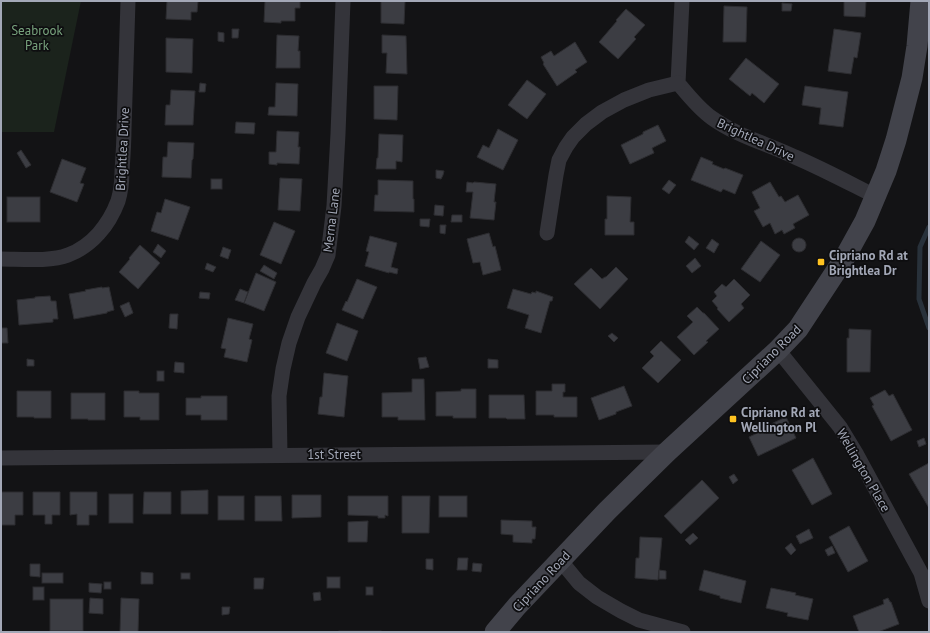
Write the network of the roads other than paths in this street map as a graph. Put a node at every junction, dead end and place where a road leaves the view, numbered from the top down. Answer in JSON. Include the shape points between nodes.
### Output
{"nodes":[{"id":1,"x":128,"y":1,"type":"edge"},
{"id":2,"x":343,"y":1,"type":"edge"},
{"id":3,"x":682,"y":1,"type":"edge"},
{"id":4,"x":922,"y":1,"type":"edge"},
{"id":5,"x":678,"y":83,"type":"junction"},
{"id":6,"x":875,"y":196,"type":"junction"},
{"id":7,"x":547,"y":233,"type":"dead end"},
{"id":8,"x":1,"y":259,"type":"edge"},
{"id":9,"x":778,"y":350,"type":"junction"},
{"id":10,"x":667,"y":452,"type":"junction"},
{"id":11,"x":280,"y":455,"type":"junction"},
{"id":12,"x":1,"y":458,"type":"edge"},
{"id":13,"x":560,"y":560,"type":"junction"},
{"id":14,"x":929,"y":601,"type":"edge"},
{"id":15,"x":495,"y":632,"type":"edge"},
{"id":16,"x":683,"y":632,"type":"edge"}],
"edges":[{"from":1,"to":8,"type":"street","name":"Brightlea Drive","via":[[121,191],[111,217],[96,238],[68,255],[58,258]]},
{"from":2,"to":11,"type":"street","name":"Merna Lane","via":[[335,192],[328,255],[298,317],[289,343],[280,396]]},
{"from":3,"to":5,"type":"street"},
{"from":4,"to":6,"type":"street","name":"Cipriano Road","via":[[907,101],[896,140]]},
{"from":5,"to":6,"type":"street","name":"Brightlea Drive","via":[[702,110],[728,128]]},
{"from":5,"to":7,"type":"street","via":[[649,90],[624,100],[602,112],[573,137],[559,160]]},
{"from":6,"to":9,"type":"street","name":"Cipriano Road","via":[[865,221],[844,259],[798,329]]},
{"from":9,"to":10,"type":"street","name":"Cipriano Road"},
{"from":9,"to":14,"type":"street","name":"Wellington Place","via":[[840,427],[857,455],[921,573]]},
{"from":10,"to":11,"type":"street","name":"1st Street"},
{"from":10,"to":13,"type":"street","name":"Cipriano Road"},
{"from":11,"to":12,"type":"street","name":"1st Street"},
{"from":13,"to":15,"type":"street","name":"Cipriano Road"},
{"from":13,"to":16,"type":"street","via":[[579,583],[622,612],[639,620]]}]}
